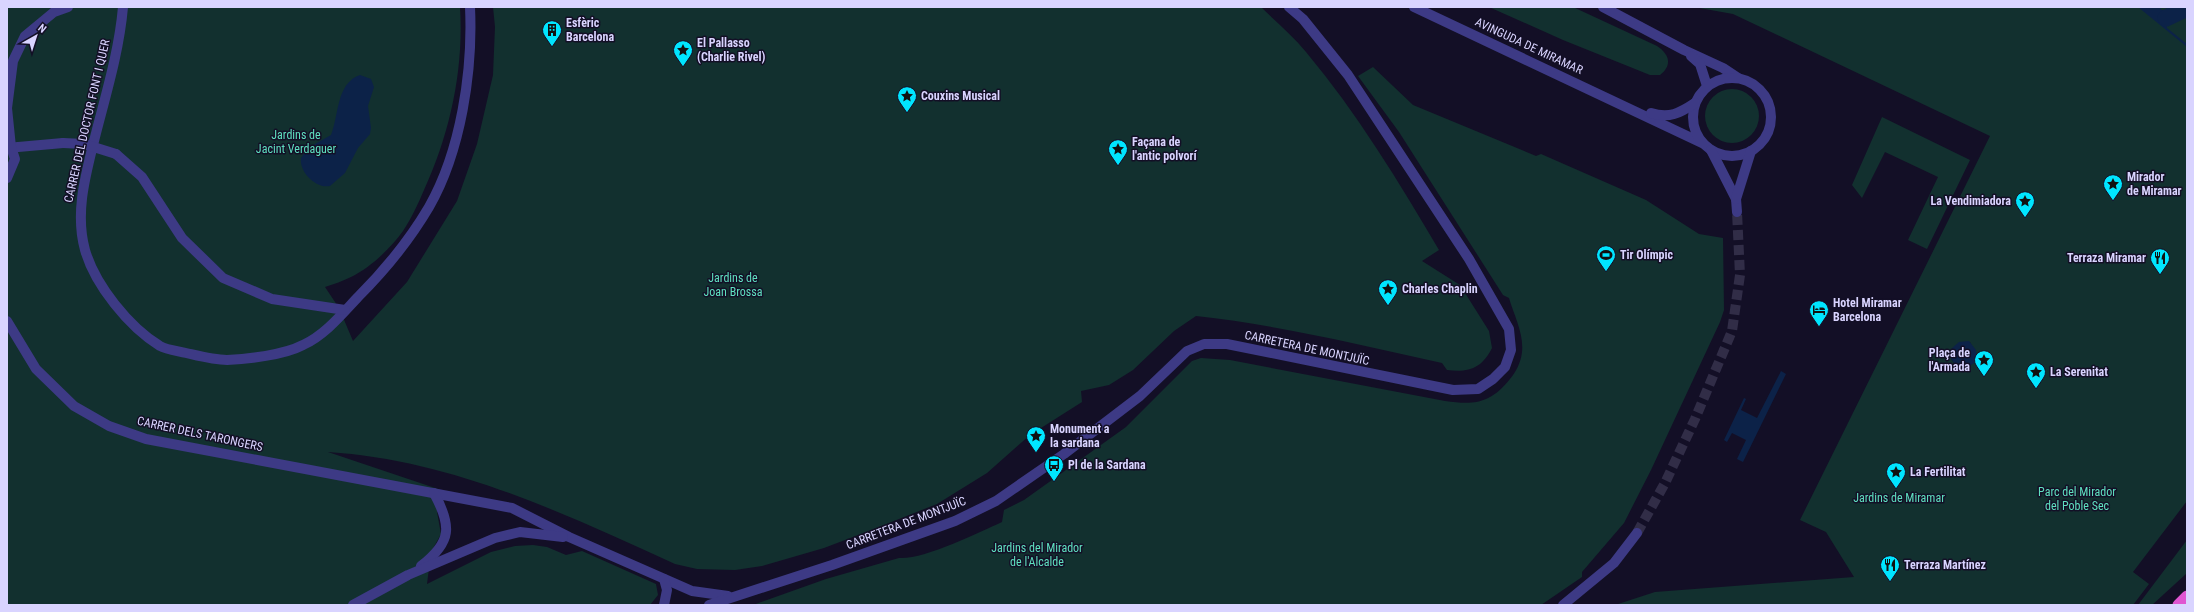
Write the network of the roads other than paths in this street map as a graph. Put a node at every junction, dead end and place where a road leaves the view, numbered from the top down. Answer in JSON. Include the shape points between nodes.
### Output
{"nodes":[{"id":1,"x":68,"y":7,"type":"edge"},
{"id":2,"x":123,"y":7,"type":"edge"},
{"id":3,"x":470,"y":7,"type":"edge"},
{"id":4,"x":1289,"y":7,"type":"edge"},
{"id":5,"x":1414,"y":7,"type":"edge"},
{"id":6,"x":1603,"y":7,"type":"edge"},
{"id":7,"x":1684,"y":50,"type":"junction"},
{"id":8,"x":1738,"y":78,"type":"junction"},
{"id":9,"x":1707,"y":86,"type":"junction"},
{"id":10,"x":1695,"y":103,"type":"junction"},
{"id":11,"x":1633,"y":108,"type":"junction"},
{"id":12,"x":1702,"y":143,"type":"junction"},
{"id":13,"x":9,"y":148,"type":"edge"},
{"id":14,"x":1711,"y":150,"type":"junction"},
{"id":15,"x":1751,"y":151,"type":"junction"},
{"id":16,"x":7,"y":178,"type":"edge"},
{"id":17,"x":1736,"y":199,"type":"junction"},
{"id":18,"x":1737,"y":212,"type":"tunnel mouth"},
{"id":19,"x":346,"y":310,"type":"junction"},
{"id":20,"x":7,"y":321,"type":"edge"},
{"id":21,"x":434,"y":492,"type":"junction"},
{"id":22,"x":1637,"y":533,"type":"tunnel mouth"},
{"id":23,"x":569,"y":538,"type":"junction"},
{"id":24,"x":408,"y":576,"type":"junction"},
{"id":25,"x":664,"y":579,"type":"junction"},
{"id":26,"x":735,"y":596,"type":"junction"},
{"id":27,"x":2187,"y":596,"type":"edge"},
{"id":28,"x":353,"y":605,"type":"edge"},
{"id":29,"x":664,"y":605,"type":"edge"},
{"id":30,"x":709,"y":605,"type":"edge"},
{"id":31,"x":1563,"y":605,"type":"edge"},
{"id":32,"x":2178,"y":605,"type":"edge"}],
"edges":[{"from":1,"to":13,"type":"street","via":[[54,12],[25,36],[13,61],[7,108]]},
{"from":2,"to":19,"type":"street","name":"CARRER DEL DOCTOR FONT I QUER","via":[[121,29],[85,177],[80,213],[85,250],[108,296],[130,323],[162,347],[226,360],[279,353],[303,346]]},
{"from":3,"to":19,"type":"street","via":[[468,70],[462,115],[448,162],[430,206],[385,270]]},
{"from":4,"to":26,"type":"street","name":"CARRETERA DE MONTJUÏC","via":[[1303,19],[1348,75],[1483,282],[1509,329],[1511,350],[1505,367],[1478,389],[1453,390],[1227,344],[1204,344],[1187,351],[1134,401],[996,501],[955,521],[832,566]]},
{"from":5,"to":11,"type":"street","name":"AVINGUDA DE MIRAMAR"},
{"from":6,"to":7,"type":"street"},
{"from":7,"to":8,"type":"street"},
{"from":7,"to":9,"type":"street","via":[[1700,64]]},
{"from":8,"to":9,"type":"street","via":[[1727,78]]},
{"from":8,"to":15,"type":"street","via":[[1749,81],[1758,88],[1770,108],[1771,121],[1768,133]]},
{"from":9,"to":10,"type":"street"},
{"from":10,"to":11,"type":"street","name":"AVINGUDA DE MIRAMAR","via":[[1678,114],[1662,117]]},
{"from":10,"to":12,"type":"street","via":[[1693,124]]},
{"from":11,"to":12,"type":"street","name":"AVINGUDA DE MIRAMAR"},
{"from":12,"to":14,"type":"street"},
{"from":13,"to":16,"type":"street","via":[[15,159]]},
{"from":13,"to":19,"type":"street","bridge":true,"via":[[63,143],[84,144],[116,154],[142,177],[182,238],[223,278],[272,299]]},
{"from":14,"to":15,"type":"street","via":[[1731,156]]},
{"from":14,"to":17,"type":"street"},
{"from":15,"to":17,"type":"street"},
{"from":17,"to":18,"type":"street"},
{"from":20,"to":21,"type":"street","name":"CARRER DELS TARONGERS","via":[[36,369],[74,406],[109,426],[146,439]]},
{"from":21,"to":23,"type":"street","name":"CARRER DELS TARONGERS","via":[[512,508]]},
{"from":21,"to":24,"type":"street","name":"CARRER DELS TARONGERS","via":[[445,517],[444,541],[435,555]]},
{"from":22,"to":31,"type":"street","via":[[1614,563]]},
{"from":23,"to":24,"type":"street","name":"CARRER DELS TARONGERS","via":[[520,532],[495,538]]},
{"from":23,"to":25,"type":"street","name":"CARRER DELS TARONGERS"},
{"from":24,"to":28,"type":"street","name":"CARRER DELS TARONGERS"},
{"from":25,"to":26,"type":"street","name":"CARRER DELS TARONGERS","via":[[692,591]]},
{"from":25,"to":29,"type":"street","via":[[667,590]]},
{"from":26,"to":30,"type":"street","name":"CARRETERA DE MONTJUÏC"},
{"from":27,"to":32,"type":"highway"}]}
